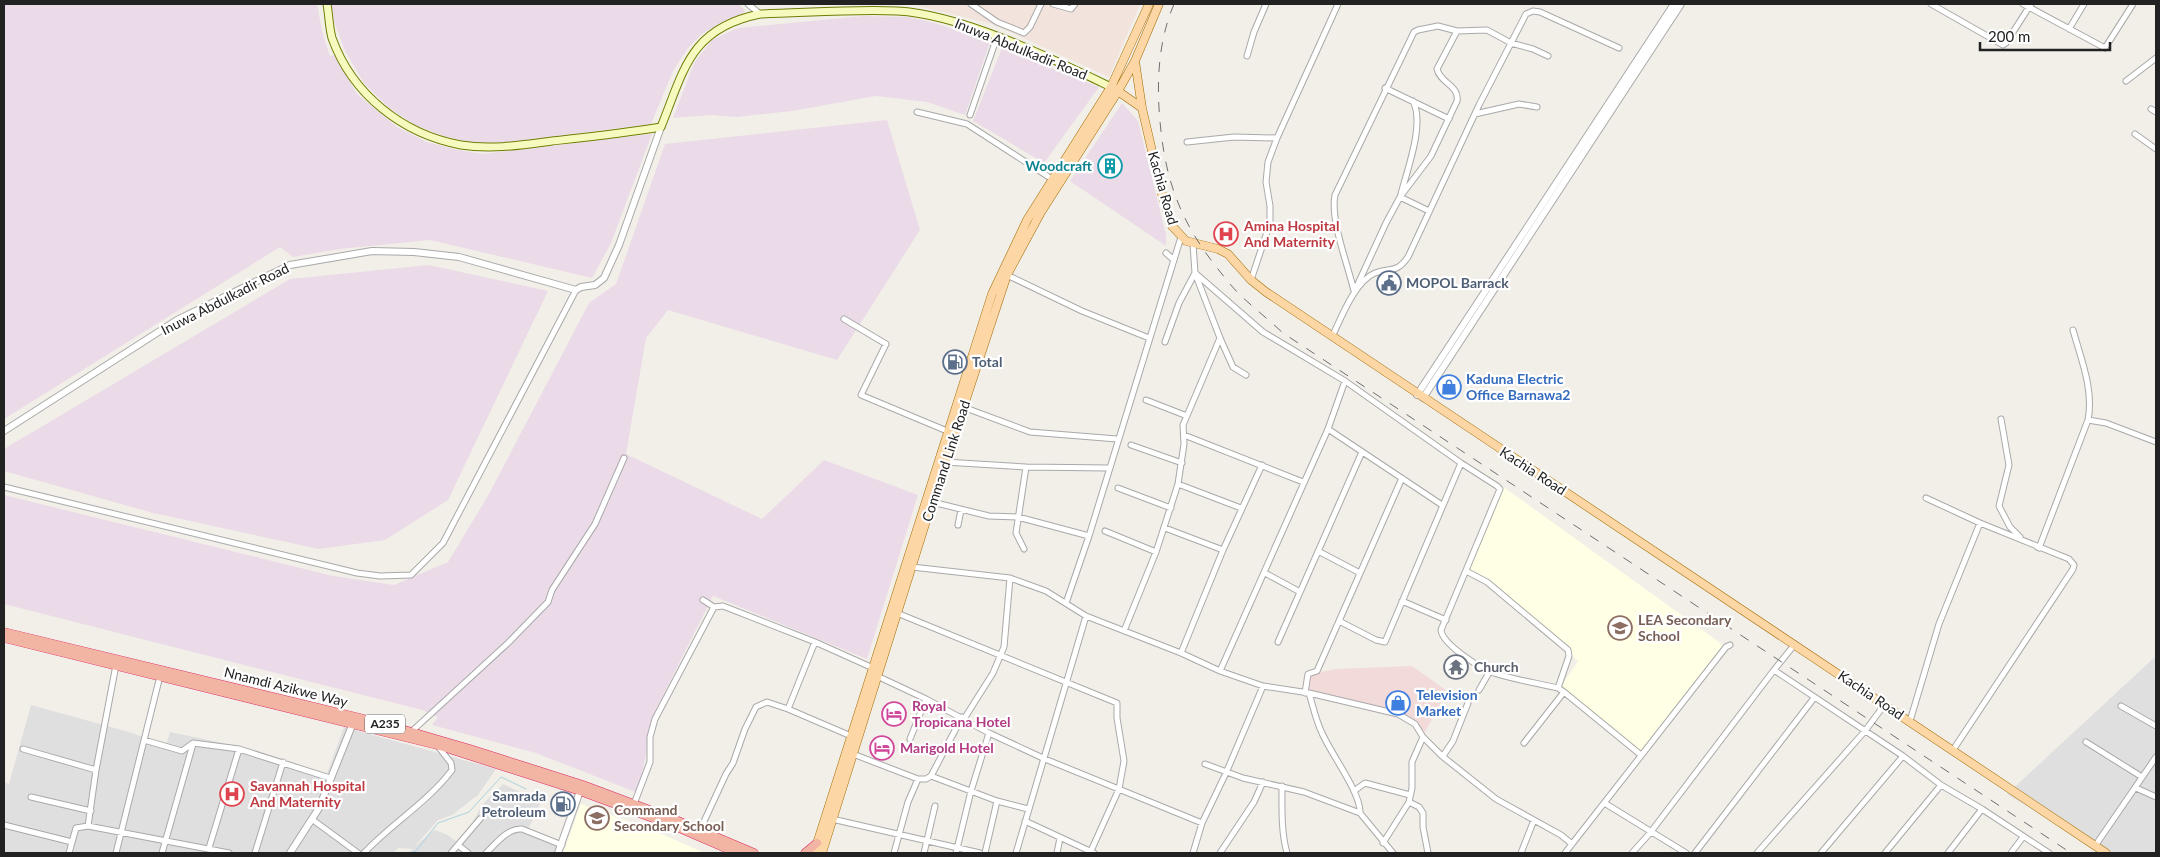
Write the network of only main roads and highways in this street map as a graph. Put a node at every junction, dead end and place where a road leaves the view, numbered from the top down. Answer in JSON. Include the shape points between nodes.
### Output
{"nodes":[{"id":1,"x":327,"y":4,"type":"edge"},
{"id":2,"x":1149,"y":4,"type":"edge"},
{"id":3,"x":1159,"y":4,"type":"edge"},
{"id":4,"x":1135,"y":61,"type":"junction"},
{"id":5,"x":1115,"y":89,"type":"junction"},
{"id":6,"x":1142,"y":108,"type":"junction"},
{"id":7,"x":4,"y":632,"type":"edge"},
{"id":8,"x":886,"y":637,"type":"junction"},
{"id":9,"x":4,"y":638,"type":"edge"},
{"id":10,"x":817,"y":843,"type":"junction"},
{"id":11,"x":737,"y":853,"type":"edge"},
{"id":12,"x":754,"y":853,"type":"edge"},
{"id":13,"x":805,"y":853,"type":"edge"},
{"id":14,"x":814,"y":853,"type":"edge"},
{"id":15,"x":822,"y":853,"type":"edge"},
{"id":16,"x":2106,"y":853,"type":"edge"}],
"edges":[{"from":1,"to":5,"type":"main road","name":"Inuwa Abdulkadir Road","via":[[332,37],[348,69],[366,94],[389,116],[423,135],[462,145],[502,147],[661,127],[695,49],[724,26],[760,14],[898,11],[945,20],[998,37]]},
{"from":2,"to":5,"type":"main road"},
{"from":3,"to":4,"type":"main road"},
{"from":4,"to":5,"type":"main road"},
{"from":4,"to":6,"type":"main road","name":"Kachia Road"},
{"from":5,"to":6,"type":"main road"},
{"from":5,"to":8,"type":"main road","name":"Command Link Road","via":[[1007,275],[897,612]]},
{"from":5,"to":8,"type":"main road","name":"Command Link Road","via":[[1052,179],[1000,274],[947,431]]},
{"from":6,"to":16,"type":"main road","name":"Kachia Road","via":[[1166,209],[1172,226],[1181,237],[1193,244],[1224,251],[1251,280],[1332,336]]},
{"from":7,"to":12,"type":"highway","name":"Nnamdi Azikwe Way","number":"A235","via":[[412,732],[554,774]]},
{"from":8,"to":10,"type":"main road","name":"Command Link Road"},
{"from":8,"to":15,"type":"main road","name":"Command Link Road"},
{"from":9,"to":11,"type":"highway","name":"Nnamdi Azikwe Way","number":"A235","via":[[437,745],[580,791]]},
{"from":10,"to":13,"type":"highway"},
{"from":10,"to":14,"type":"main road","name":"Command Link Road"}]}
